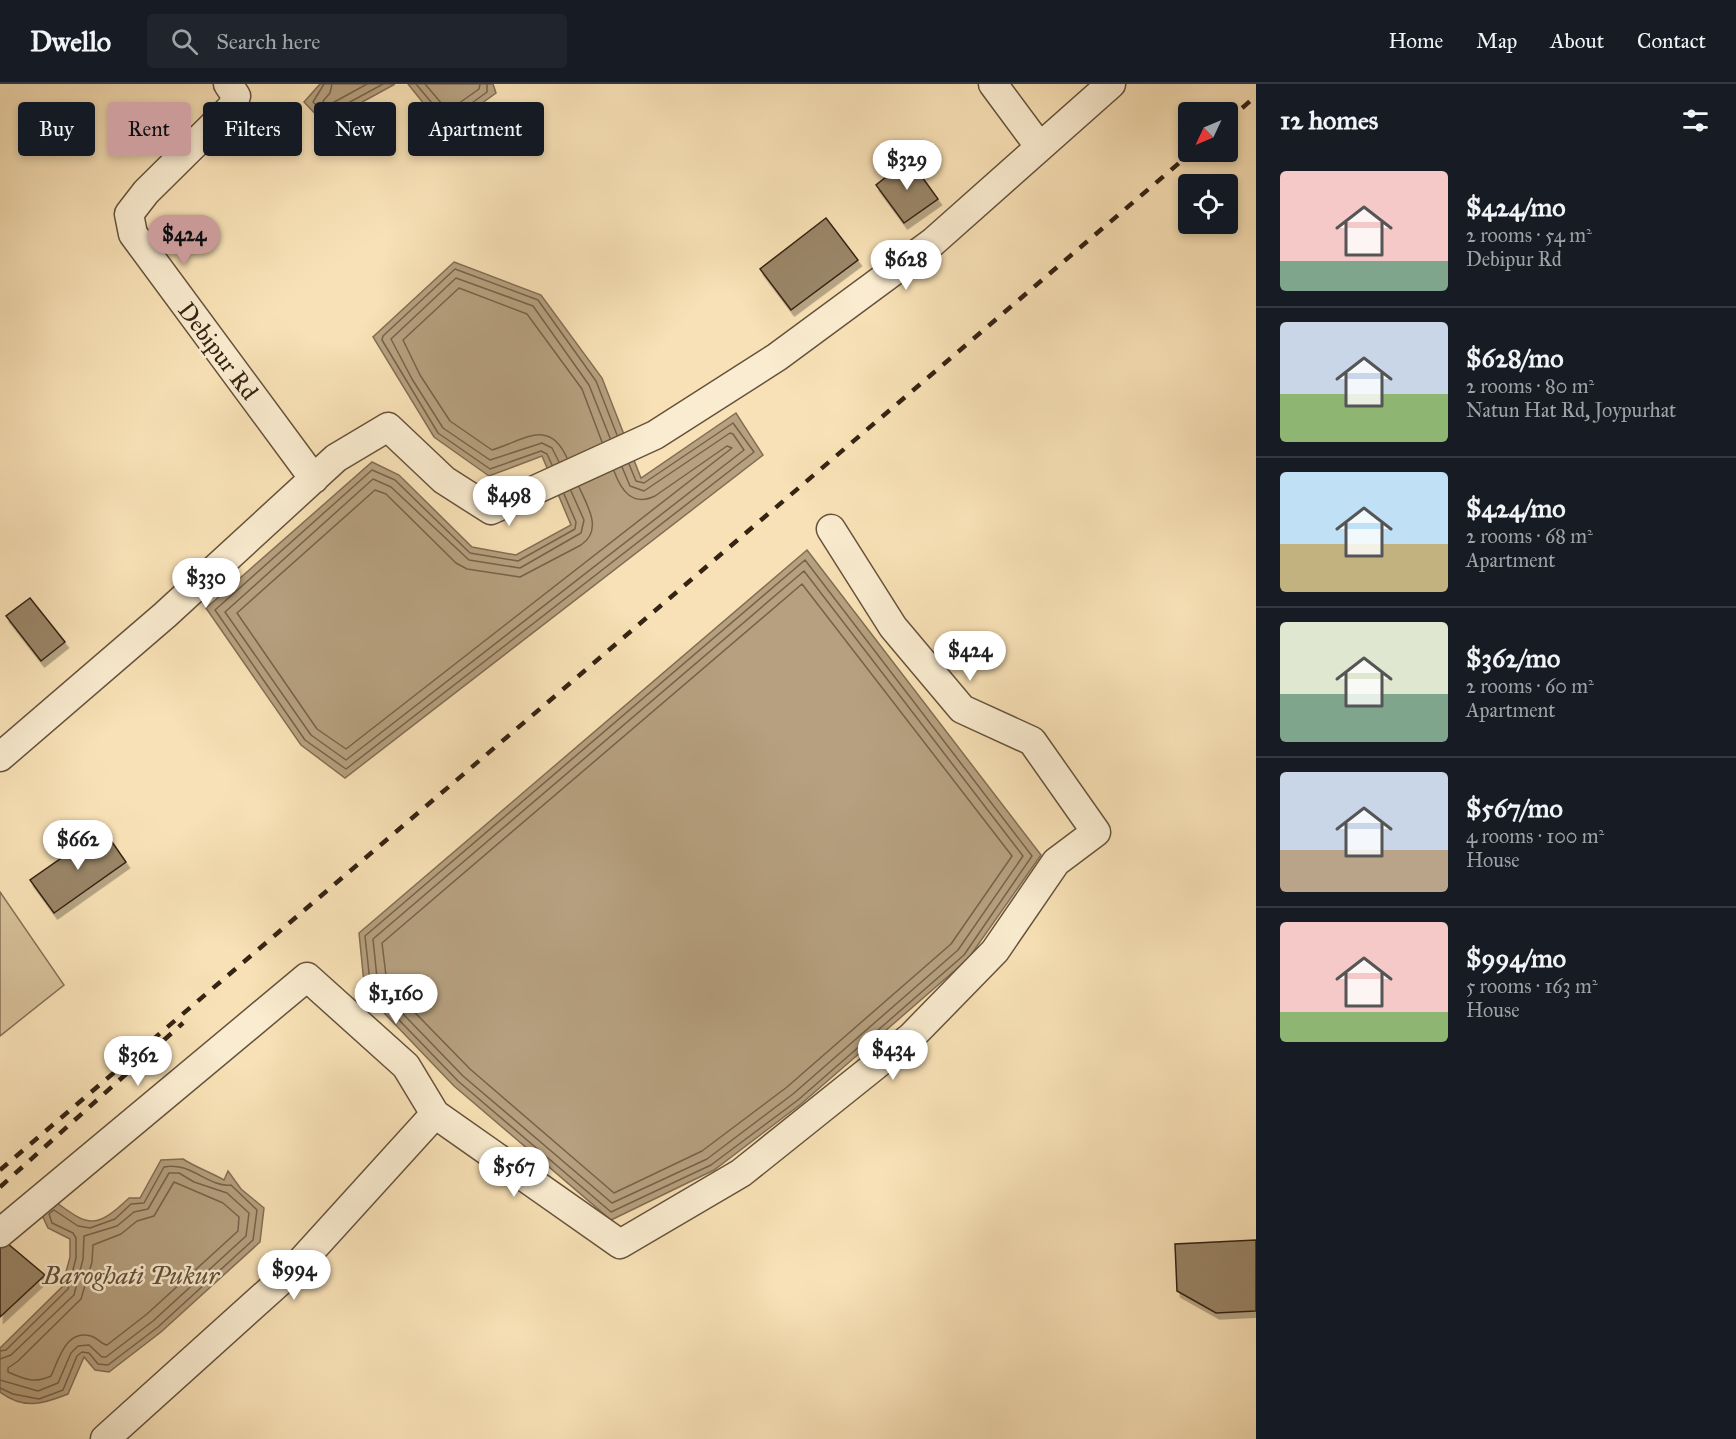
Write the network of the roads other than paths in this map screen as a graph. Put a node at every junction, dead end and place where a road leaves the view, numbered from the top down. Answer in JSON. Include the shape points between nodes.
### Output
{"nodes":[{"id":1,"x":228,"y":84,"type":"edge"},
{"id":2,"x":993,"y":84,"type":"edge"},
{"id":3,"x":1111,"y":84,"type":"edge"},
{"id":4,"x":1039,"y":146,"type":"junction"},
{"id":5,"x":314,"y":479,"type":"junction"},
{"id":6,"x":831,"y":529,"type":"dead end"},
{"id":7,"x":0,"y":758,"type":"edge"},
{"id":8,"x":435,"y":1114,"type":"junction"},
{"id":9,"x":0,"y":1233,"type":"edge"},
{"id":10,"x":105,"y":1439,"type":"edge"}],
"edges":[{"from":1,"to":5,"type":"street","name":"Debipur Rd","via":[[236,96],[232,107],[146,192],[129,214],[133,234]]},
{"from":2,"to":4,"type":"street"},
{"from":3,"to":4,"type":"street"},
{"from":4,"to":5,"type":"street","via":[[933,242],[777,357],[655,435],[614,454],[491,510],[444,480],[388,427],[336,458]]},
{"from":5,"to":7,"type":"street"},
{"from":6,"to":8,"type":"street","via":[[893,627],[962,709],[1032,741],[1096,832],[1056,862],[995,951],[911,1037],[741,1173],[620,1244]]},
{"from":8,"to":9,"type":"street","via":[[406,1066],[307,977]]},
{"from":8,"to":10,"type":"street","via":[[297,1266]]}]}
